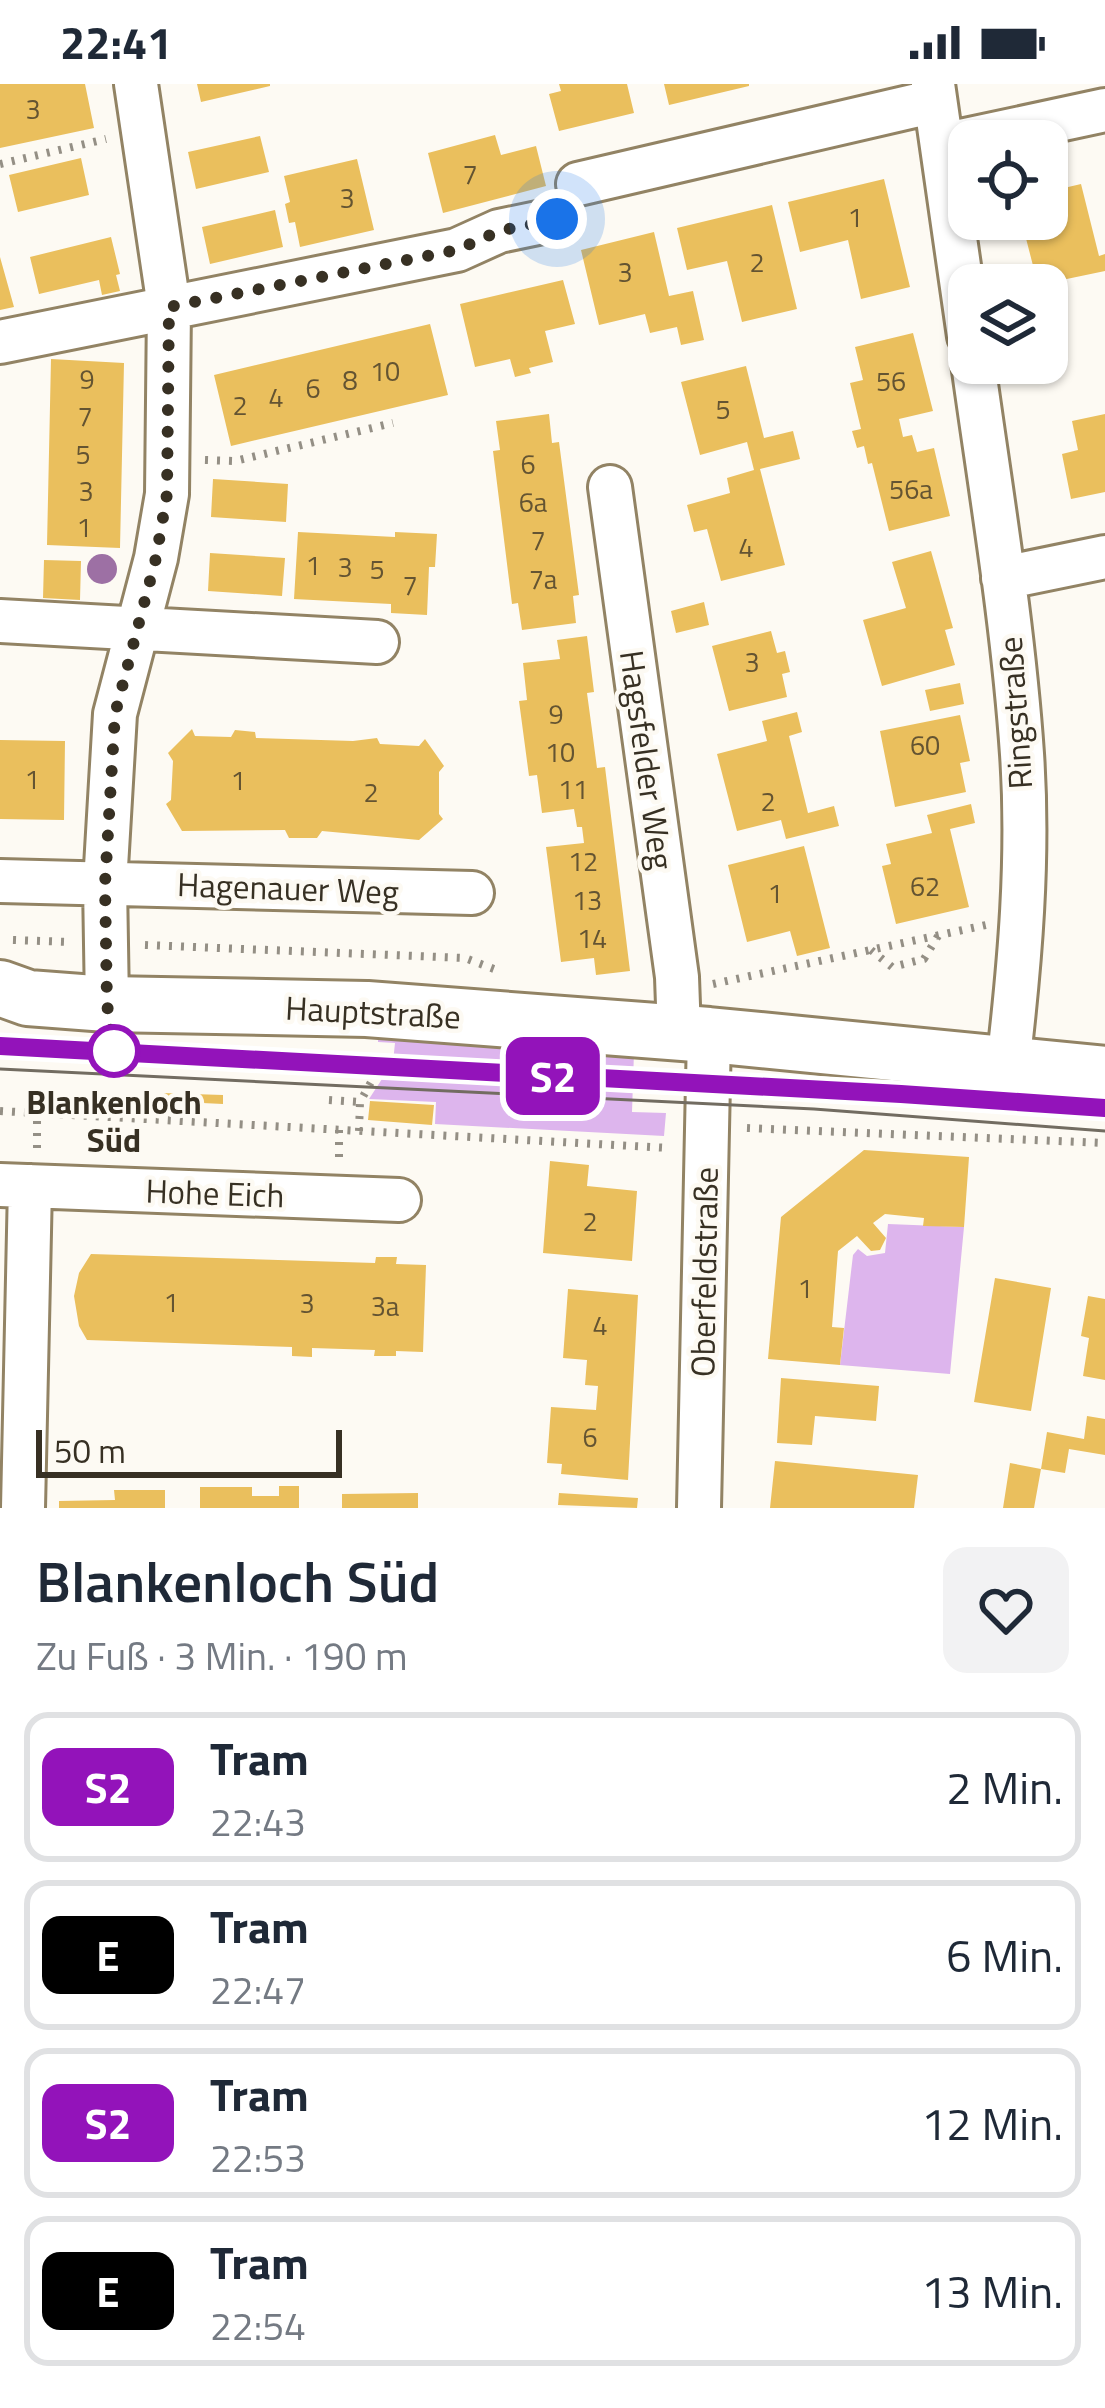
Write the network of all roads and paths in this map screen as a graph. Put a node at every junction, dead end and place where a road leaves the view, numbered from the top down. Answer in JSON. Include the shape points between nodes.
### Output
{"nodes":[{"id":1,"x":136,"y":84,"type":"edge"},
{"id":2,"x":934,"y":92,"type":"edge"},
{"id":3,"x":1105,"y":110,"type":"edge"},
{"id":4,"x":143,"y":130,"type":"junction"},
{"id":5,"x":942,"y":145,"type":"junction"},
{"id":6,"x":0,"y":164,"type":"edge"},
{"id":7,"x":959,"y":264,"type":"edge"},
{"id":8,"x":169,"y":307,"type":"junction"},
{"id":9,"x":0,"y":342,"type":"edge"},
{"id":10,"x":976,"y":384,"type":"edge"},
{"id":11,"x":394,"y":423,"type":"dead end"},
{"id":12,"x":168,"y":460,"type":"junction"},
{"id":13,"x":610,"y":487,"type":"dead end"},
{"id":14,"x":1105,"y":556,"type":"edge"},
{"id":15,"x":1003,"y":578,"type":"junction"},
{"id":16,"x":0,"y":621,"type":"edge"},
{"id":17,"x":136,"y":626,"type":"junction"},
{"id":18,"x":376,"y":642,"type":"dead end"},
{"id":19,"x":0,"y":881,"type":"edge"},
{"id":20,"x":105,"y":884,"type":"junction"},
{"id":21,"x":472,"y":893,"type":"dead end"},
{"id":22,"x":1022,"y":916,"type":"junction"},
{"id":23,"x":938,"y":935,"type":"junction"},
{"id":24,"x":871,"y":950,"type":"junction"},
{"id":25,"x":0,"y":988,"type":"edge"},
{"id":26,"x":107,"y":1004,"type":"junction"},
{"id":27,"x":695,"y":1034,"type":"junction"},
{"id":28,"x":376,"y":1048,"type":"dead end"},
{"id":29,"x":1008,"y":1065,"type":"junction"},
{"id":30,"x":1105,"y":1074,"type":"edge"},
{"id":31,"x":328,"y":1100,"type":"dead end"},
{"id":32,"x":360,"y":1102,"type":"junction"},
{"id":33,"x":0,"y":1111,"type":"edge"},
{"id":34,"x":359,"y":1131,"type":"junction"},
{"id":35,"x":706,"y":1139,"type":"junction"},
{"id":36,"x":1105,"y":1143,"type":"edge"},
{"id":37,"x":15,"y":1186,"type":"edge"},
{"id":38,"x":399,"y":1200,"type":"dead end"},
{"id":39,"x":23,"y":1508,"type":"edge"},
{"id":40,"x":699,"y":1508,"type":"edge"}],
"edges":[{"from":1,"to":4,"type":"street"},
{"from":2,"to":5,"type":"street"},
{"from":2,"to":8,"type":"street","via":[[567,201],[457,250]]},
{"from":3,"to":5,"type":"street"},
{"from":4,"to":6,"type":"path"},
{"from":4,"to":8,"type":"street"},
{"from":5,"to":7,"type":"street"},
{"from":8,"to":9,"type":"street"},
{"from":8,"to":12,"type":"street"},
{"from":10,"to":15,"type":"street","name":"Ringstraße"},
{"from":11,"to":12,"type":"path","via":[[235,461]]},
{"from":12,"to":17,"type":"street","via":[[156,558]]},
{"from":13,"to":27,"type":"street","name":"Hagsfelder Weg","via":[[677,977]]},
{"from":14,"to":15,"type":"street"},
{"from":15,"to":22,"type":"street","name":"Ringstraße","via":[[1022,756]]},
{"from":16,"to":17,"type":"street"},
{"from":17,"to":18,"type":"street"},
{"from":17,"to":20,"type":"street","via":[[115,714]]},
{"from":19,"to":20,"type":"street","name":"Hagenauer Weg"},
{"from":20,"to":21,"type":"street","name":"Hagenauer Weg"},
{"from":20,"to":26,"type":"street"},
{"from":22,"to":23,"type":"path"},
{"from":22,"to":29,"type":"street","name":"Ringstraße"},
{"from":23,"to":24,"type":"path"},
{"from":23,"to":24,"type":"path","via":[[924,959],[892,967]]},
{"from":24,"to":27,"type":"path","via":[[703,986]]},
{"from":25,"to":26,"type":"street","name":"Hauptstraße"},
{"from":26,"to":27,"type":"street","name":"Hauptstraße","via":[[367,1009]]},
{"from":27,"to":29,"type":"street","name":"Hauptstraße"},
{"from":27,"to":35,"type":"street","name":"Oberfeldstraße"},
{"from":28,"to":32,"type":"path","via":[[389,1048]]},
{"from":29,"to":30,"type":"street","name":"Hauptstraße"},
{"from":31,"to":32,"type":"path"},
{"from":32,"to":34,"type":"path"},
{"from":33,"to":34,"type":"path"},
{"from":34,"to":35,"type":"path"},
{"from":35,"to":36,"type":"path","via":[[831,1130]]},
{"from":35,"to":40,"type":"street","name":"Oberfeldstraße"},
{"from":37,"to":38,"type":"street","name":"Hohe Eich"},
{"from":37,"to":39,"type":"street","name":"Hohe Eich"}]}
